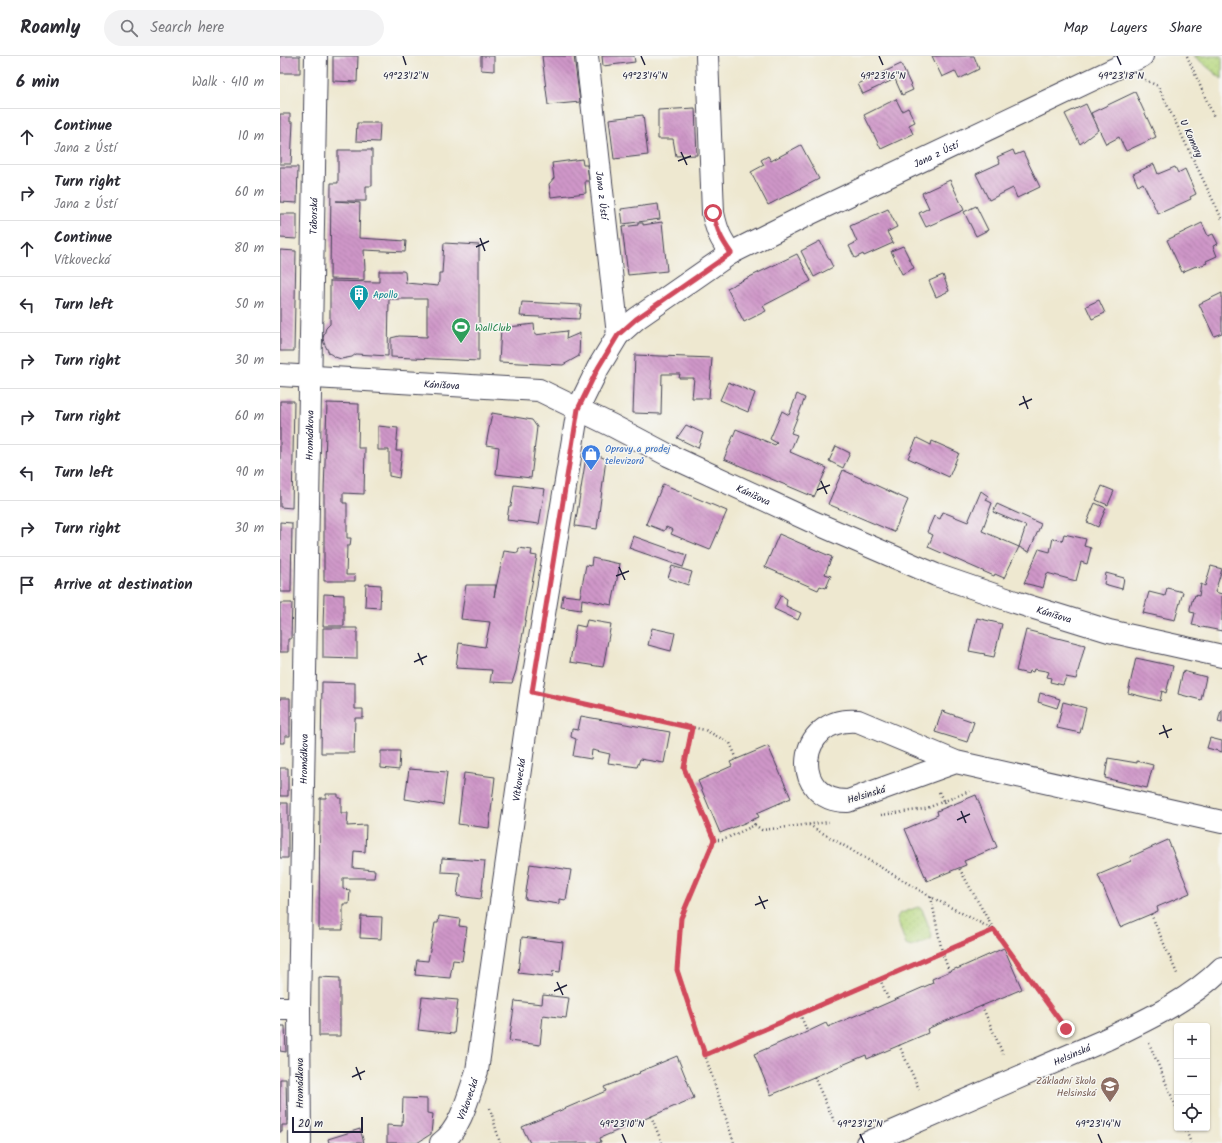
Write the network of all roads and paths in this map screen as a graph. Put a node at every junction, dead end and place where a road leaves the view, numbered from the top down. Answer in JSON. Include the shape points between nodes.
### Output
{"nodes":[{"id":1,"x":316,"y":56,"type":"edge"},
{"id":2,"x":587,"y":56,"type":"edge"},
{"id":3,"x":707,"y":56,"type":"edge"},
{"id":4,"x":1142,"y":56,"type":"edge"},
{"id":5,"x":1187,"y":56,"type":"edge"},
{"id":6,"x":1145,"y":79,"type":"dead end"},
{"id":7,"x":1214,"y":117,"type":"dead end"},
{"id":8,"x":1222,"y":219,"type":"edge"},
{"id":9,"x":731,"y":253,"type":"junction"},
{"id":10,"x":618,"y":335,"type":"junction"},
{"id":11,"x":280,"y":375,"type":"edge"},
{"id":12,"x":310,"y":376,"type":"junction"},
{"id":13,"x":578,"y":409,"type":"junction"},
{"id":14,"x":1222,"y":656,"type":"edge"},
{"id":15,"x":532,"y":692,"type":"junction"},
{"id":16,"x":692,"y":728,"type":"junction"},
{"id":17,"x":737,"y":759,"type":"dead end"},
{"id":18,"x":956,"y":762,"type":"junction"},
{"id":19,"x":941,"y":796,"type":"dead end"},
{"id":20,"x":946,"y":807,"type":"dead end"},
{"id":21,"x":752,"y":820,"type":"dead end"},
{"id":22,"x":1222,"y":822,"type":"edge"},
{"id":23,"x":755,"y":825,"type":"dead end"},
{"id":24,"x":809,"y":825,"type":"dead end"},
{"id":25,"x":959,"y":868,"type":"dead end"},
{"id":26,"x":931,"y":897,"type":"junction"},
{"id":27,"x":1151,"y":914,"type":"dead end"},
{"id":28,"x":994,"y":930,"type":"junction"},
{"id":29,"x":942,"y":952,"type":"junction"},
{"id":30,"x":1174,"y":967,"type":"dead end"},
{"id":31,"x":1222,"y":968,"type":"edge"},
{"id":32,"x":949,"y":971,"type":"dead end"},
{"id":33,"x":880,"y":979,"type":"junction"},
{"id":34,"x":889,"y":1001,"type":"dead end"},
{"id":35,"x":982,"y":1006,"type":"dead end"},
{"id":36,"x":289,"y":1008,"type":"edge"},
{"id":37,"x":800,"y":1014,"type":"junction"},
{"id":38,"x":1066,"y":1029,"type":"dead end"},
{"id":39,"x":807,"y":1031,"type":"dead end"},
{"id":40,"x":1149,"y":1042,"type":"dead end"},
{"id":41,"x":899,"y":1045,"type":"dead end"},
{"id":42,"x":1003,"y":1054,"type":"dead end"},
{"id":43,"x":705,"y":1055,"type":"junction"},
{"id":44,"x":814,"y":1077,"type":"dead end"},
{"id":45,"x":919,"y":1089,"type":"dead end"},
{"id":46,"x":489,"y":1102,"type":"dead end"},
{"id":47,"x":1174,"y":1102,"type":"edge"},
{"id":48,"x":650,"y":1116,"type":"dead end"},
{"id":49,"x":835,"y":1123,"type":"dead end"},
{"id":50,"x":1186,"y":1131,"type":"edge"},
{"id":51,"x":300,"y":1143,"type":"edge"},
{"id":52,"x":441,"y":1143,"type":"edge"},
{"id":53,"x":500,"y":1143,"type":"edge"},
{"id":54,"x":662,"y":1143,"type":"edge"},
{"id":55,"x":734,"y":1143,"type":"edge"},
{"id":56,"x":867,"y":1143,"type":"edge"},
{"id":57,"x":1191,"y":1143,"type":"edge"}],
"edges":[{"from":1,"to":12,"type":"street","name":"Táborská"},
{"from":2,"to":10,"type":"street","name":"Jana z Ústí"},
{"from":3,"to":9,"type":"street","via":[[713,213],[721,240]]},
{"from":4,"to":9,"type":"street","name":"Jana z Ústí"},
{"from":5,"to":7,"type":"path"},
{"from":6,"to":8,"type":"path","name":"U Komory","via":[[1158,86]]},
{"from":9,"to":10,"type":"street","name":"Jana z Ústí","via":[[636,319]]},
{"from":10,"to":13,"type":"street","name":"Jana z Ústí"},
{"from":11,"to":12,"type":"street","name":"Kánišova"},
{"from":12,"to":13,"type":"street","name":"Kánišova","via":[[539,390]]},
{"from":12,"to":36,"type":"street","name":"Hromádkova"},
{"from":13,"to":14,"type":"street","name":"Kánišova","via":[[668,455],[936,575],[1109,631]]},
{"from":13,"to":15,"type":"street","name":"Vítkovecká"},
{"from":15,"to":16,"type":"path"},
{"from":15,"to":52,"type":"street","name":"Vítkovecká","via":[[477,1071],[458,1122]]},
{"from":16,"to":17,"type":"path","via":[[705,730],[730,743]]},
{"from":16,"to":43,"type":"path","via":[[684,768],[714,840],[681,918],[677,970]]},
{"from":18,"to":18,"type":"street","name":"Helsinská","via":[[858,721],[848,720],[831,724],[814,739],[809,748],[807,767],[813,784],[819,790],[835,800],[848,801]]},
{"from":18,"to":22,"type":"street","name":"Helsinská"},
{"from":19,"to":20,"type":"path"},
{"from":21,"to":23,"type":"path"},
{"from":24,"to":26,"type":"path"},
{"from":25,"to":28,"type":"path"},
{"from":26,"to":28,"type":"path"},
{"from":26,"to":29,"type":"path"},
{"from":27,"to":30,"type":"path"},
{"from":28,"to":29,"type":"path"},
{"from":28,"to":38,"type":"path"},
{"from":29,"to":32,"type":"path"},
{"from":29,"to":33,"type":"path"},
{"from":31,"to":56,"type":"street","name":"Helsinská","via":[[1166,1010],[1105,1040]]},
{"from":33,"to":34,"type":"path"},
{"from":33,"to":37,"type":"path"},
{"from":35,"to":42,"type":"path"},
{"from":36,"to":51,"type":"street","name":"Hromádkova"},
{"from":37,"to":39,"type":"path"},
{"from":37,"to":43,"type":"path"},
{"from":40,"to":47,"type":"path"},
{"from":41,"to":45,"type":"path"},
{"from":43,"to":55,"type":"path"},
{"from":44,"to":49,"type":"path"},
{"from":46,"to":53,"type":"path"},
{"from":48,"to":54,"type":"path"},
{"from":50,"to":57,"type":"path"}]}
